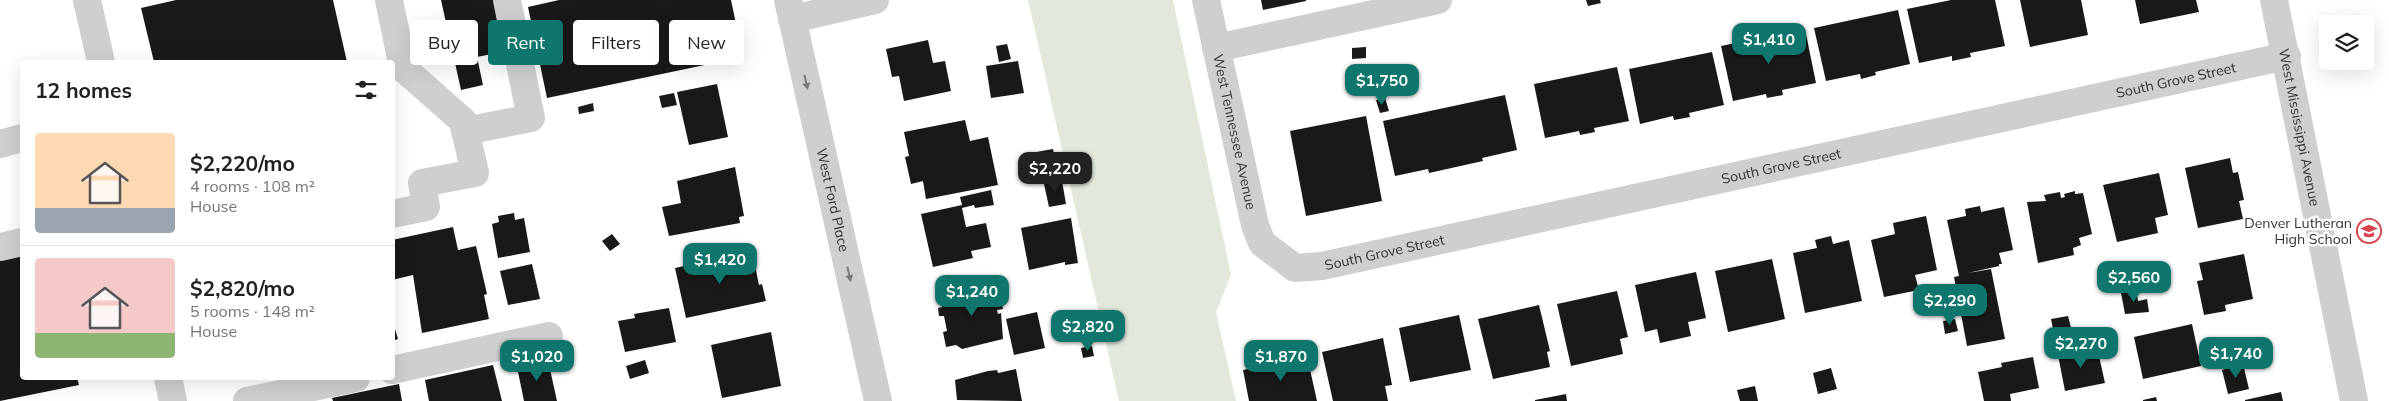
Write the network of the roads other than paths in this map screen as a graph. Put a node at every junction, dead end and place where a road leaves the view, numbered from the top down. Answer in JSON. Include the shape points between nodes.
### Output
{"nodes":[{"id":1,"x":87,"y":0,"type":"edge"},
{"id":2,"x":390,"y":0,"type":"edge"},
{"id":3,"x":507,"y":0,"type":"edge"},
{"id":4,"x":875,"y":0,"type":"edge"},
{"id":5,"x":1206,"y":0,"type":"edge"},
{"id":6,"x":1438,"y":0,"type":"edge"},
{"id":7,"x":2274,"y":0,"type":"edge"},
{"id":8,"x":790,"y":10,"type":"edge"},
{"id":9,"x":1216,"y":48,"type":"junction"},
{"id":10,"x":2286,"y":56,"type":"junction"},
{"id":11,"x":101,"y":60,"type":"edge"},
{"id":12,"x":465,"y":131,"type":"junction"},
{"id":13,"x":20,"y":139,"type":"edge"},
{"id":14,"x":0,"y":144,"type":"edge"},
{"id":15,"x":395,"y":213,"type":"edge"},
{"id":16,"x":20,"y":242,"type":"edge"},
{"id":17,"x":0,"y":247,"type":"edge"},
{"id":18,"x":1276,"y":256,"type":"joint"},
{"id":19,"x":549,"y":336,"type":"dead end"},
{"id":20,"x":395,"y":369,"type":"edge"},
{"id":21,"x":168,"y":380,"type":"edge"},
{"id":22,"x":347,"y":380,"type":"edge"},
{"id":23,"x":173,"y":401,"type":"edge"},
{"id":24,"x":247,"y":401,"type":"edge"},
{"id":25,"x":878,"y":401,"type":"edge"},
{"id":26,"x":2354,"y":401,"type":"edge"}],
"edges":[{"from":1,"to":11,"type":"street"},
{"from":2,"to":12,"type":"street","via":[[402,68],[463,121]]},
{"from":3,"to":12,"type":"street","via":[[531,118]]},
{"from":4,"to":8,"type":"street"},
{"from":5,"to":9,"type":"street","name":"West Tennessee Avenue"},
{"from":6,"to":9,"type":"street"},
{"from":7,"to":10,"type":"street","name":"West Mississippi Avenue"},
{"from":8,"to":25,"type":"street","name":"West Ford Place","one_way":true},
{"from":9,"to":18,"type":"street","name":"West Tennessee Avenue","via":[[1254,225],[1262,243]]},
{"from":10,"to":18,"type":"street","name":"South Grove Street","via":[[1322,266],[1295,268]]},
{"from":10,"to":26,"type":"street","name":"West Mississippi Avenue"},
{"from":12,"to":15,"type":"street","via":[[475,172],[422,183],[426,207]]},
{"from":13,"to":14,"type":"street"},
{"from":16,"to":17,"type":"street"},
{"from":19,"to":20,"type":"street"},
{"from":21,"to":23,"type":"street"},
{"from":22,"to":24,"type":"street"}]}
